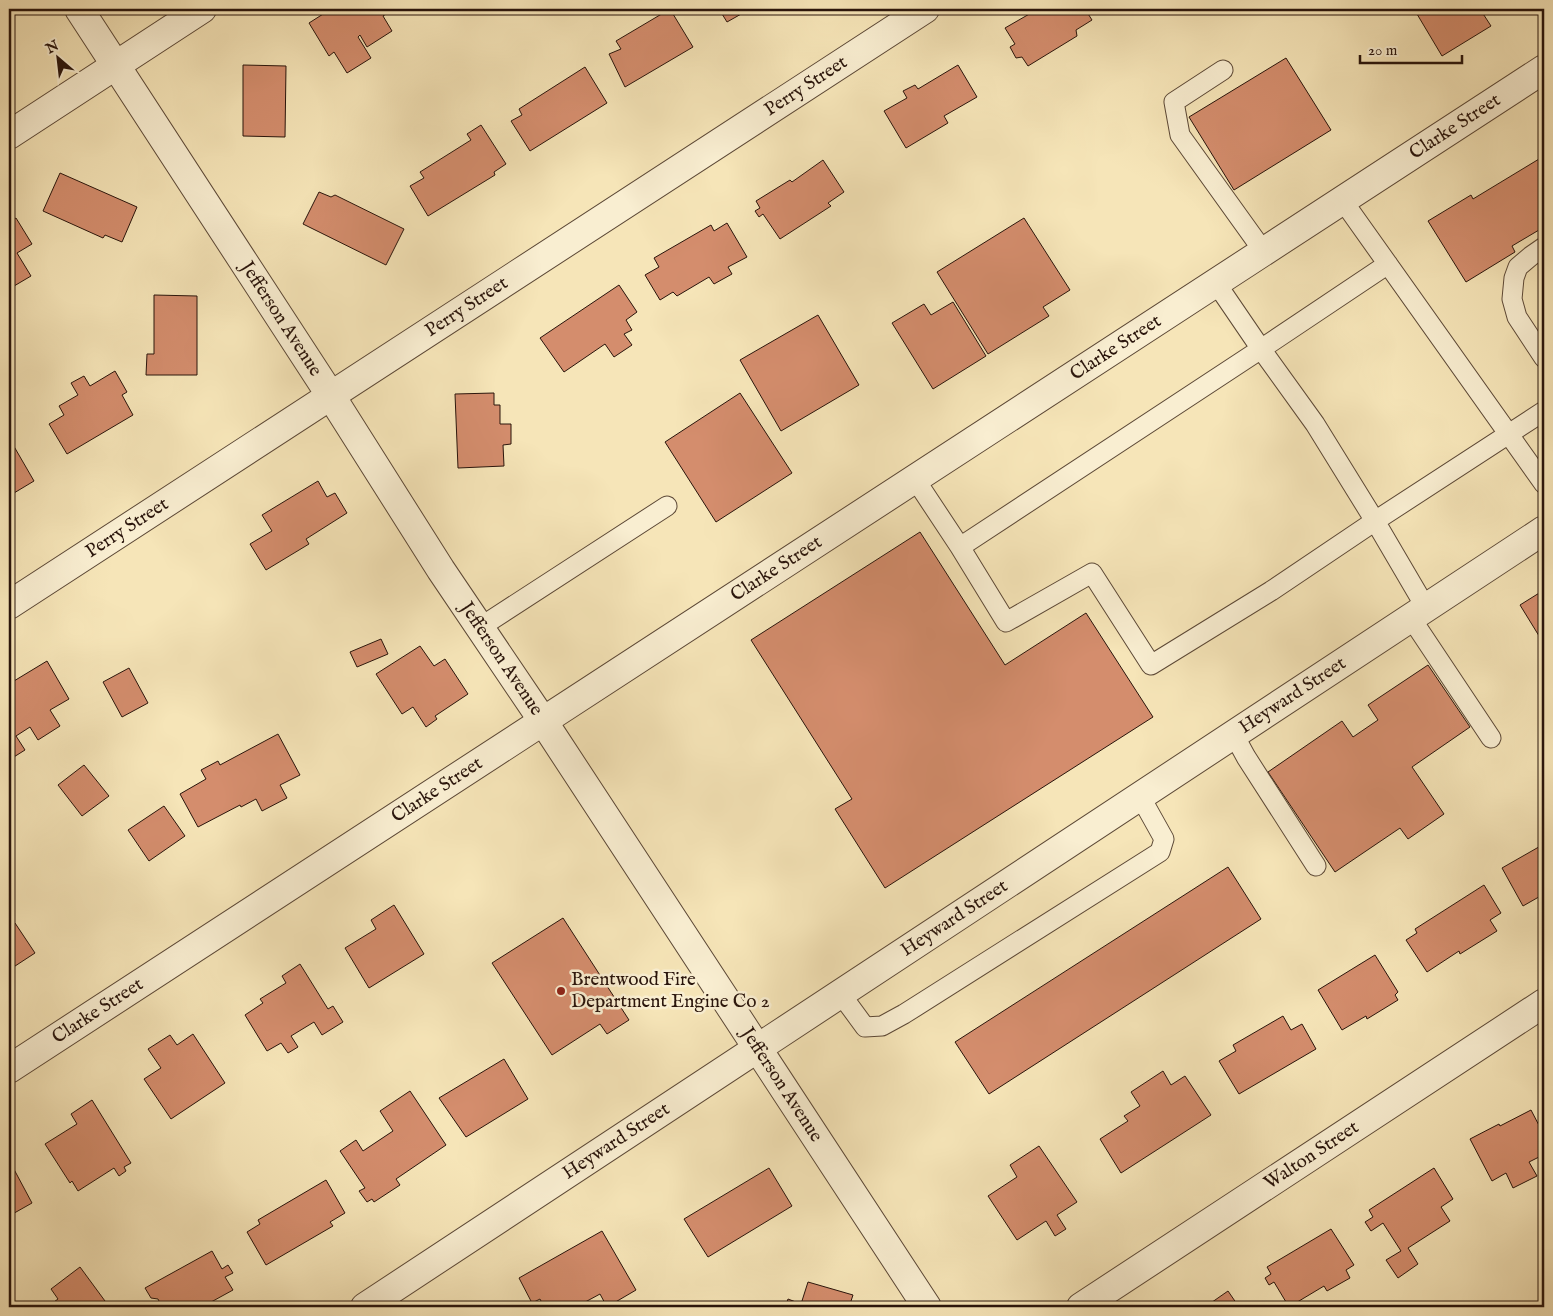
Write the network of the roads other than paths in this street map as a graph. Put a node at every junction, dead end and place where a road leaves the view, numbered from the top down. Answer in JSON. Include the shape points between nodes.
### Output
{"nodes":[{"id":1,"x":79,"y":9,"type":"edge"},
{"id":2,"x":202,"y":9,"type":"edge"},
{"id":3,"x":925,"y":9,"type":"edge"},
{"id":4,"x":115,"y":65,"type":"junction"},
{"id":5,"x":1544,"y":69,"type":"edge"},
{"id":6,"x":1223,"y":70,"type":"dead end"},
{"id":7,"x":9,"y":134,"type":"edge"},
{"id":8,"x":1343,"y":201,"type":"junction"},
{"id":9,"x":1544,"y":247,"type":"edge"},
{"id":10,"x":1264,"y":252,"type":"junction"},
{"id":11,"x":1388,"y":264,"type":"junction"},
{"id":12,"x":1216,"y":283,"type":"junction"},
{"id":13,"x":1261,"y":349,"type":"junction"},
{"id":14,"x":1544,"y":358,"type":"edge"},
{"id":15,"x":331,"y":396,"type":"junction"},
{"id":16,"x":1544,"y":411,"type":"edge"},
{"id":17,"x":1509,"y":435,"type":"junction"},
{"id":18,"x":915,"y":479,"type":"junction"},
{"id":19,"x":1544,"y":484,"type":"edge"},
{"id":20,"x":667,"y":506,"type":"dead end"},
{"id":21,"x":1375,"y":521,"type":"junction"},
{"id":22,"x":1544,"y":530,"type":"edge"},
{"id":23,"x":960,"y":547,"type":"junction"},
{"id":24,"x":9,"y":605,"type":"edge"},
{"id":25,"x":1419,"y":613,"type":"junction"},
{"id":26,"x":479,"y":628,"type":"junction"},
{"id":27,"x":543,"y":721,"type":"junction"},
{"id":28,"x":1234,"y":735,"type":"junction"},
{"id":29,"x":1491,"y":738,"type":"dead end"},
{"id":30,"x":1140,"y":796,"type":"junction"},
{"id":31,"x":1316,"y":866,"type":"dead end"},
{"id":32,"x":840,"y":994,"type":"junction"},
{"id":33,"x":1544,"y":1004,"type":"edge"},
{"id":34,"x":756,"y":1048,"type":"junction"},
{"id":35,"x":9,"y":1069,"type":"edge"},
{"id":36,"x":365,"y":1307,"type":"edge"},
{"id":37,"x":927,"y":1307,"type":"edge"},
{"id":38,"x":1081,"y":1307,"type":"edge"}],
"edges":[{"from":1,"to":4,"type":"street","name":"Jefferson Avenue"},
{"from":2,"to":4,"type":"street"},
{"from":3,"to":15,"type":"street","name":"Perry Street"},
{"from":4,"to":7,"type":"street"},
{"from":4,"to":15,"type":"street","name":"Jefferson Avenue"},
{"from":5,"to":8,"type":"street","name":"Clarke Street"},
{"from":6,"to":10,"type":"lane","via":[[1174,102],[1180,135]]},
{"from":8,"to":10,"type":"street","name":"Clarke Street"},
{"from":8,"to":11,"type":"lane"},
{"from":9,"to":14,"type":"lane","via":[[1518,267],[1512,299],[1517,317]]},
{"from":10,"to":12,"type":"street","name":"Clarke Street"},
{"from":11,"to":13,"type":"lane"},
{"from":11,"to":17,"type":"lane"},
{"from":12,"to":13,"type":"lane"},
{"from":12,"to":18,"type":"street","name":"Clarke Street"},
{"from":13,"to":21,"type":"lane","via":[[1315,424]]},
{"from":13,"to":23,"type":"lane"},
{"from":15,"to":24,"type":"street","name":"Perry Street"},
{"from":15,"to":26,"type":"street","name":"Jefferson Avenue"},
{"from":16,"to":17,"type":"lane"},
{"from":17,"to":19,"type":"lane"},
{"from":17,"to":21,"type":"lane"},
{"from":18,"to":23,"type":"lane"},
{"from":18,"to":27,"type":"street","name":"Clarke Street"},
{"from":20,"to":26,"type":"lane"},
{"from":21,"to":23,"type":"lane","via":[[1271,591],[1151,664],[1092,573],[1006,622]]},
{"from":21,"to":25,"type":"lane"},
{"from":22,"to":25,"type":"street","name":"Heyward Street"},
{"from":25,"to":28,"type":"street","name":"Heyward Street"},
{"from":25,"to":29,"type":"lane"},
{"from":26,"to":27,"type":"street","name":"Jefferson Avenue"},
{"from":27,"to":34,"type":"street","name":"Jefferson Avenue"},
{"from":27,"to":35,"type":"street","name":"Clarke Street"},
{"from":28,"to":30,"type":"street","name":"Heyward Street"},
{"from":28,"to":31,"type":"lane"},
{"from":30,"to":32,"type":"street","name":"Heyward Street"},
{"from":30,"to":32,"type":"lane","via":[[1164,839],[1160,852],[882,1026],[865,1026]]},
{"from":32,"to":34,"type":"street","name":"Heyward Street"},
{"from":33,"to":38,"type":"street","name":"Walton Street"},
{"from":34,"to":36,"type":"street","name":"Heyward Street"},
{"from":34,"to":37,"type":"street","name":"Jefferson Avenue"}]}
